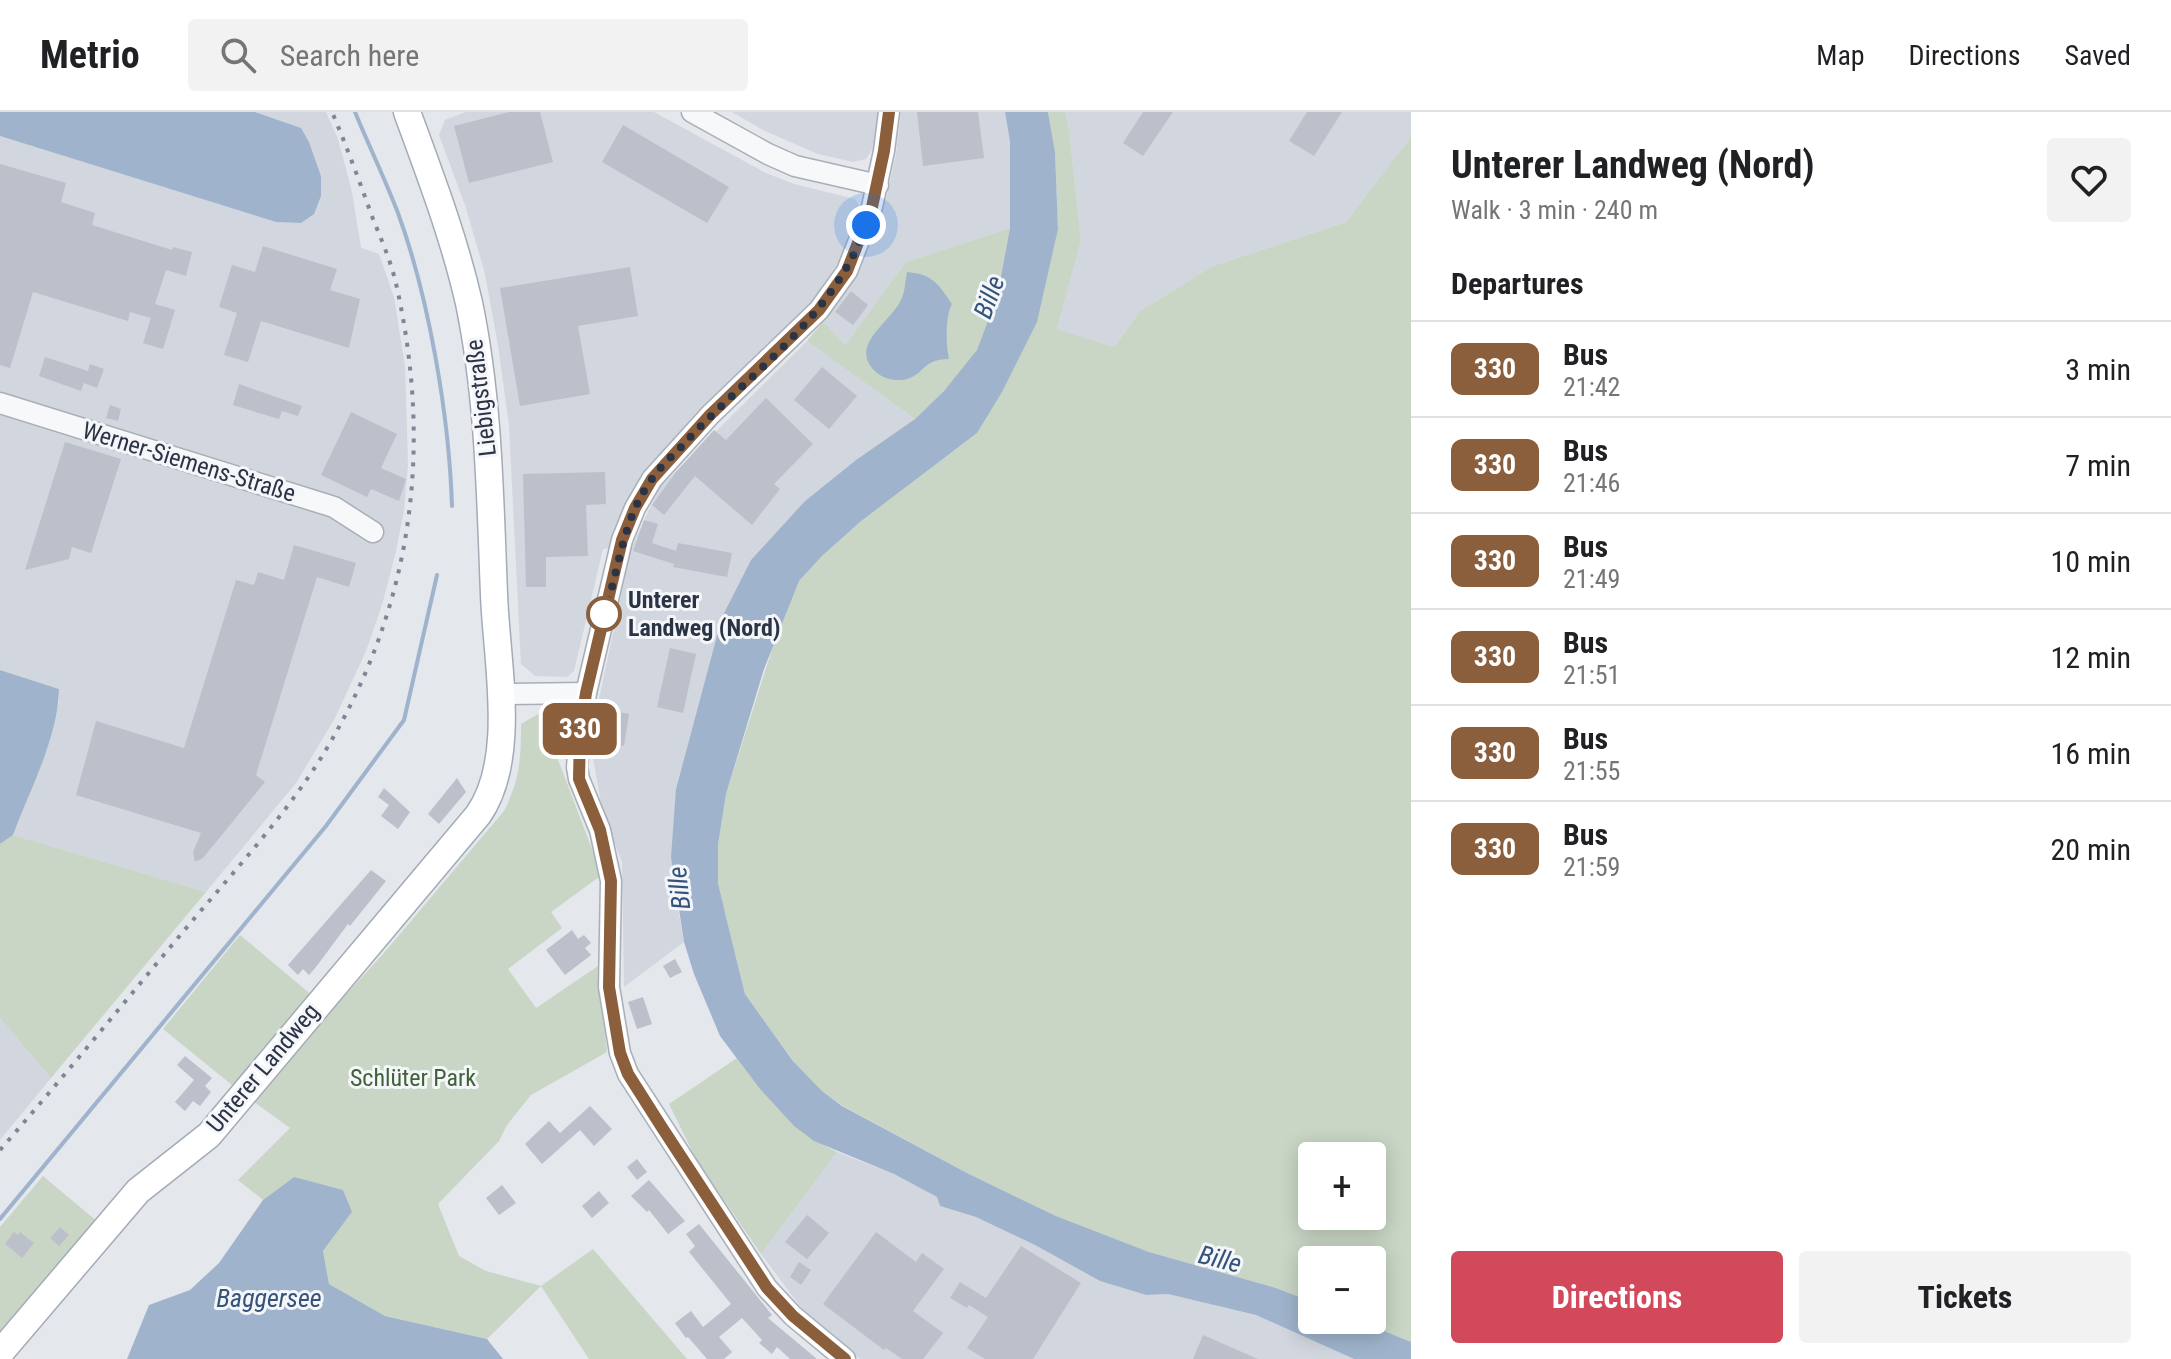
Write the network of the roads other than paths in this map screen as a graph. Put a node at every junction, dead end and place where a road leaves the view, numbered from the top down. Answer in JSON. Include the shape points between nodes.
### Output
{"nodes":[{"id":1,"x":407,"y":112,"type":"edge"},
{"id":2,"x":692,"y":112,"type":"edge"},
{"id":3,"x":889,"y":112,"type":"edge"},
{"id":4,"x":878,"y":185,"type":"junction"},
{"id":5,"x":0,"y":403,"type":"edge"},
{"id":6,"x":373,"y":532,"type":"dead end"},
{"id":7,"x":586,"y":693,"type":"junction"},
{"id":8,"x":500,"y":694,"type":"junction"},
{"id":9,"x":498,"y":763,"type":"joint"},
{"id":10,"x":0,"y":1353,"type":"edge"},
{"id":11,"x":845,"y":1359,"type":"edge"}],
"edges":[{"from":1,"to":8,"type":"main road","name":"Liebigstraße","via":[[452,240],[479,362],[488,437]]},
{"from":2,"to":4,"type":"street","via":[[795,166]]},
{"from":3,"to":4,"type":"street"},
{"from":4,"to":7,"type":"street","via":[[847,271],[819,310],[710,415],[652,479],[635,508],[622,540]]},
{"from":5,"to":6,"type":"street","name":"Werner-Siemens-Straße","via":[[334,507]]},
{"from":7,"to":8,"type":"street"},
{"from":7,"to":11,"type":"street","via":[[577,767],[600,830],[611,881],[609,987],[626,1067],[767,1288]]},
{"from":8,"to":9,"type":"main road","name":"Liebigstraße"},
{"from":9,"to":10,"type":"main road","name":"Unterer Landweg","via":[[478,815],[209,1135],[138,1191]]}]}
